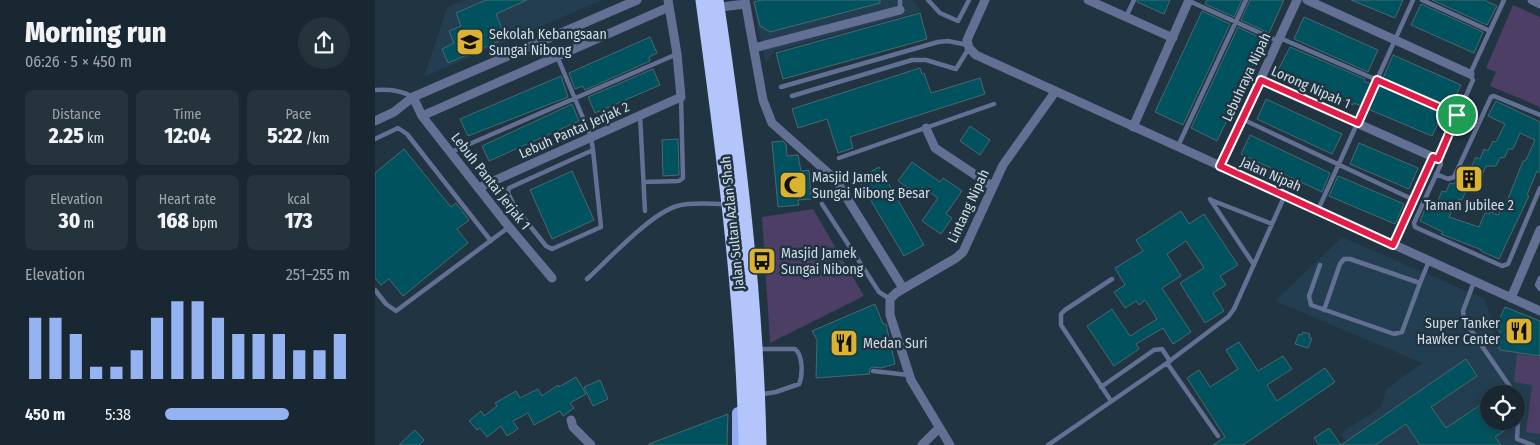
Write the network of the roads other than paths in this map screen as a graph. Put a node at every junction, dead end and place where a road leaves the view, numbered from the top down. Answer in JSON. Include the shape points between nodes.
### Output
{"nodes":[{"id":1,"x":637,"y":0,"type":"edge"},
{"id":2,"x":698,"y":0,"type":"edge"},
{"id":3,"x":703,"y":0,"type":"edge"},
{"id":4,"x":900,"y":0,"type":"edge"},
{"id":5,"x":928,"y":0,"type":"edge"},
{"id":6,"x":969,"y":0,"type":"edge"},
{"id":7,"x":985,"y":0,"type":"edge"},
{"id":8,"x":1088,"y":0,"type":"edge"},
{"id":9,"x":1134,"y":0,"type":"edge"},
{"id":10,"x":1189,"y":0,"type":"edge"},
{"id":11,"x":1246,"y":0,"type":"edge"},
{"id":12,"x":1297,"y":0,"type":"edge"},
{"id":13,"x":1307,"y":0,"type":"edge"},
{"id":14,"x":1413,"y":0,"type":"edge"},
{"id":15,"x":1422,"y":0,"type":"edge"},
{"id":16,"x":1504,"y":0,"type":"edge"},
{"id":17,"x":1532,"y":0,"type":"edge"},
{"id":18,"x":719,"y":2,"type":"edge"},
{"id":19,"x":745,"y":2,"type":"edge"},
{"id":20,"x":668,"y":4,"type":"edge"},
{"id":21,"x":1540,"y":4,"type":"edge"},
{"id":22,"x":901,"y":10,"type":"joint"},
{"id":23,"x":1127,"y":17,"type":"junction"},
{"id":24,"x":1236,"y":22,"type":"junction"},
{"id":25,"x":1490,"y":31,"type":"junction"},
{"id":26,"x":1173,"y":38,"type":"junction"},
{"id":27,"x":1279,"y":39,"type":"junction"},
{"id":28,"x":1395,"y":41,"type":"junction"},
{"id":29,"x":969,"y":47,"type":"junction"},
{"id":30,"x":754,"y":48,"type":"junction"},
{"id":31,"x":677,"y":54,"type":"junction"},
{"id":32,"x":557,"y":56,"type":"junction"},
{"id":33,"x":1470,"y":74,"type":"junction"},
{"id":34,"x":1261,"y":80,"type":"junction"},
{"id":35,"x":1377,"y":80,"type":"junction"},
{"id":36,"x":781,"y":87,"type":"dead end"},
{"id":37,"x":375,"y":90,"type":"edge"},
{"id":38,"x":1055,"y":92,"type":"junction"},
{"id":39,"x":792,"y":96,"type":"dead end"},
{"id":40,"x":413,"y":97,"type":"junction"},
{"id":41,"x":681,"y":97,"type":"junction"},
{"id":42,"x":575,"y":98,"type":"junction"},
{"id":43,"x":994,"y":104,"type":"dead end"},
{"id":44,"x":640,"y":115,"type":"junction"},
{"id":45,"x":1457,"y":115,"type":"junction"},
{"id":46,"x":1540,"y":115,"type":"edge"},
{"id":47,"x":422,"y":116,"type":"junction"},
{"id":48,"x":1242,"y":119,"type":"junction"},
{"id":49,"x":375,"y":121,"type":"edge"},
{"id":50,"x":1358,"y":123,"type":"junction"},
{"id":51,"x":1133,"y":126,"type":"junction"},
{"id":52,"x":925,"y":128,"type":"junction"},
{"id":53,"x":591,"y":137,"type":"junction"},
{"id":54,"x":375,"y":139,"type":"edge"},
{"id":55,"x":1178,"y":147,"type":"junction"},
{"id":56,"x":593,"y":150,"type":"junction"},
{"id":57,"x":450,"y":152,"type":"junction"},
{"id":58,"x":839,"y":158,"type":"dead end"},
{"id":59,"x":1436,"y":158,"type":"junction"},
{"id":60,"x":1339,"y":164,"type":"junction"},
{"id":61,"x":1220,"y":166,"type":"junction"},
{"id":62,"x":1437,"y":174,"type":"junction"},
{"id":63,"x":644,"y":182,"type":"junction"},
{"id":64,"x":992,"y":186,"type":"junction"},
{"id":65,"x":478,"y":188,"type":"junction"},
{"id":66,"x":1540,"y":188,"type":"edge"},
{"id":67,"x":1285,"y":196,"type":"junction"},
{"id":68,"x":1538,"y":197,"type":"edge"},
{"id":69,"x":1414,"y":200,"type":"junction"},
{"id":70,"x":724,"y":204,"type":"junction"},
{"id":71,"x":822,"y":204,"type":"dead end"},
{"id":72,"x":1319,"y":210,"type":"junction"},
{"id":73,"x":645,"y":211,"type":"dead end"},
{"id":74,"x":1272,"y":224,"type":"junction"},
{"id":75,"x":509,"y":227,"type":"junction"},
{"id":76,"x":1540,"y":230,"type":"edge"},
{"id":77,"x":491,"y":241,"type":"junction"},
{"id":78,"x":1393,"y":245,"type":"junction"},
{"id":79,"x":1429,"y":261,"type":"junction"},
{"id":80,"x":1254,"y":264,"type":"junction"},
{"id":81,"x":1320,"y":265,"type":"dead end"},
{"id":82,"x":553,"y":278,"type":"dead end"},
{"id":83,"x":1540,"y":278,"type":"edge"},
{"id":84,"x":587,"y":279,"type":"dead end"},
{"id":85,"x":1112,"y":279,"type":"dead end"},
{"id":86,"x":1474,"y":282,"type":"junction"},
{"id":87,"x":1420,"y":283,"type":"junction"},
{"id":88,"x":903,"y":288,"type":"junction"},
{"id":89,"x":1540,"y":289,"type":"edge"},
{"id":90,"x":375,"y":290,"type":"edge"},
{"id":91,"x":1511,"y":298,"type":"junction"},
{"id":92,"x":890,"y":299,"type":"junction"},
{"id":93,"x":1324,"y":310,"type":"junction"},
{"id":94,"x":1540,"y":311,"type":"edge"},
{"id":95,"x":760,"y":349,"type":"junction"},
{"id":96,"x":1168,"y":362,"type":"junction"},
{"id":97,"x":873,"y":371,"type":"dead end"},
{"id":98,"x":909,"y":375,"type":"junction"},
{"id":99,"x":1508,"y":385,"type":"edge"},
{"id":100,"x":1101,"y":387,"type":"junction"},
{"id":101,"x":763,"y":394,"type":"junction"},
{"id":102,"x":1111,"y":401,"type":"junction"},
{"id":103,"x":571,"y":420,"type":"dead end"},
{"id":104,"x":939,"y":428,"type":"junction"},
{"id":105,"x":1518,"y":430,"type":"edge"},
{"id":106,"x":1218,"y":436,"type":"dead end"},
{"id":107,"x":591,"y":445,"type":"edge"},
{"id":108,"x":738,"y":445,"type":"edge"},
{"id":109,"x":746,"y":445,"type":"edge"},
{"id":110,"x":759,"y":445,"type":"edge"},
{"id":111,"x":766,"y":445,"type":"edge"},
{"id":112,"x":922,"y":445,"type":"edge"},
{"id":113,"x":950,"y":445,"type":"edge"},
{"id":114,"x":1048,"y":445,"type":"edge"},
{"id":115,"x":1533,"y":445,"type":"edge"}],
"edges":[{"from":1,"to":40,"type":"street"},
{"from":2,"to":70,"type":"main road","name":"Jalan Sultan Azlan Shah"},
{"from":3,"to":109,"type":"highway","name":"Jalan Sultan Azlan Shah","via":[[733,238]]},
{"from":4,"to":22,"type":"lane"},
{"from":5,"to":6,"type":"lane","via":[[940,13],[958,21]]},
{"from":7,"to":29,"type":"street","via":[[968,34]]},
{"from":8,"to":23,"type":"street"},
{"from":9,"to":23,"type":"lane"},
{"from":10,"to":24,"type":"lane"},
{"from":10,"to":26,"type":"street"},
{"from":11,"to":24,"type":"lane"},
{"from":12,"to":27,"type":"street","name":"Lebuhraya Nipah"},
{"from":13,"to":28,"type":"street"},
{"from":14,"to":28,"type":"lane"},
{"from":15,"to":25,"type":"lane"},
{"from":16,"to":25,"type":"lane"},
{"from":17,"to":21,"type":"street"},
{"from":18,"to":19,"type":"street"},
{"from":18,"to":95,"type":"main road","name":"Jalan Sultan Azlan Shah","via":[[741,148]]},
{"from":18,"to":110,"type":"highway","name":"Jalan Sultan Azlan Shah","via":[[747,241]]},
{"from":19,"to":30,"type":"street"},
{"from":20,"to":31,"type":"street"},
{"from":20,"to":32,"type":"street"},
{"from":22,"to":30,"type":"street"},
{"from":23,"to":26,"type":"street"},
{"from":24,"to":27,"type":"lane"},
{"from":24,"to":55,"type":"lane"},
{"from":25,"to":33,"type":"lane"},
{"from":26,"to":51,"type":"street"},
{"from":27,"to":34,"type":"street","name":"Lebuhraya Nipah"},
{"from":27,"to":35,"type":"lane"},
{"from":28,"to":33,"type":"street"},
{"from":28,"to":35,"type":"lane"},
{"from":29,"to":36,"type":"lane","via":[[948,41],[938,42]]},
{"from":29,"to":38,"type":"street","name":"Jalan Nipah","via":[[976,55]]},
{"from":29,"to":39,"type":"lane","via":[[956,69],[926,60],[912,60]]},
{"from":30,"to":88,"type":"street","via":[[763,100],[772,123],[835,179]]},
{"from":31,"to":41,"type":"street"},
{"from":31,"to":42,"type":"lane"},
{"from":32,"to":42,"type":"lane"},
{"from":32,"to":47,"type":"street"},
{"from":33,"to":45,"type":"lane","via":[[1473,80]]},
{"from":34,"to":48,"type":"street","name":"Lebuhraya Nipah"},
{"from":34,"to":50,"type":"street","name":"Lorong Nipah 1"},
{"from":35,"to":45,"type":"lane"},
{"from":35,"to":50,"type":"lane"},
{"from":37,"to":40,"type":"lane","via":[[389,89]]},
{"from":38,"to":51,"type":"street","name":"Jalan Nipah"},
{"from":38,"to":64,"type":"street","name":"Lintang Nipah","via":[[1003,165]]},
{"from":40,"to":47,"type":"street","name":"Lebuh Pantai Jerjak 1"},
{"from":40,"to":49,"type":"street","via":[[394,112]]},
{"from":41,"to":44,"type":"street","name":"Lebuh Pantai Jerjak 2"},
{"from":41,"to":63,"type":"lane","via":[[683,178],[679,181]]},
{"from":42,"to":53,"type":"lane"},
{"from":42,"to":57,"type":"lane"},
{"from":43,"to":52,"type":"lane"},
{"from":44,"to":53,"type":"street","name":"Lebuh Pantai Jerjak 2"},
{"from":44,"to":63,"type":"lane"},
{"from":45,"to":59,"type":"lane"},
{"from":46,"to":62,"type":"lane","via":[[1491,96],[1454,177],[1448,179]]},
{"from":47,"to":57,"type":"street","name":"Lebuh Pantai Jerjak 1"},
{"from":48,"to":60,"type":"lane"},
{"from":48,"to":61,"type":"street","name":"Lebuhraya Nipah"},
{"from":50,"to":59,"type":"street","name":"Lorong Nipah 1"},
{"from":50,"to":60,"type":"lane"},
{"from":51,"to":55,"type":"street","name":"Jalan Nipah"},
{"from":52,"to":58,"type":"lane"},
{"from":52,"to":64,"type":"street","via":[[935,148]]},
{"from":53,"to":56,"type":"lane"},
{"from":53,"to":65,"type":"street","name":"Lebuh Pantai Jerjak 2"},
{"from":54,"to":77,"type":"lane","via":[[399,128],[407,134]]},
{"from":55,"to":61,"type":"street","name":"Jalan Nipah"},
{"from":56,"to":56,"type":"lane","via":[[601,227],[553,249],[546,246],[515,207],[507,193],[509,188]]},
{"from":57,"to":65,"type":"street","name":"Lebuh Pantai Jerjak 1"},
{"from":59,"to":62,"type":"lane","via":[[1441,164]]},
{"from":59,"to":69,"type":"lane"},
{"from":60,"to":69,"type":"lane"},
{"from":60,"to":72,"type":"lane"},
{"from":61,"to":67,"type":"street","name":"Jalan Nipah"},
{"from":62,"to":68,"type":"lane","via":[[1415,227],[1502,266],[1508,264]]},
{"from":63,"to":73,"type":"lane"},
{"from":64,"to":88,"type":"street","name":"Lintang Nipah","via":[[963,252]]},
{"from":65,"to":75,"type":"street","name":"Lebuh Pantai Jerjak 1"},
{"from":66,"to":68,"type":"lane"},
{"from":67,"to":72,"type":"street","name":"Jalan Nipah"},
{"from":67,"to":74,"type":"lane"},
{"from":69,"to":78,"type":"lane"},
{"from":70,"to":84,"type":"lane","via":[[679,206],[667,210]]},
{"from":70,"to":108,"type":"main road","name":"Jalan Sultan Azlan Shah","via":[[736,336]]},
{"from":71,"to":92,"type":"lane","via":[[879,292]]},
{"from":72,"to":78,"type":"street","name":"Jalan Nipah"},
{"from":74,"to":80,"type":"lane"},
{"from":74,"to":80,"type":"lane","via":[[1210,200]]},
{"from":75,"to":77,"type":"lane"},
{"from":75,"to":82,"type":"street","name":"Lebuh Pantai Jerjak 1"},
{"from":76,"to":91,"type":"street"},
{"from":77,"to":90,"type":"lane","via":[[396,311]]},
{"from":78,"to":79,"type":"street","name":"Jalan Nipah"},
{"from":79,"to":86,"type":"street","name":"Jalan Nipah"},
{"from":79,"to":87,"type":"lane"},
{"from":80,"to":96,"type":"lane","via":[[1228,316]]},
{"from":81,"to":93,"type":"lane","via":[[1308,299],[1311,305]]},
{"from":83,"to":89,"type":"lane","via":[[1537,285]]},
{"from":85,"to":100,"type":"lane","via":[[1065,310],[1060,319],[1061,326]]},
{"from":86,"to":91,"type":"street","name":"Jalan Nipah"},
{"from":86,"to":99,"type":"lane","via":[[1463,311],[1464,320]]},
{"from":87,"to":93,"type":"lane","via":[[1347,258],[1340,264]]},
{"from":87,"to":93,"type":"lane","via":[[1400,334]]},
{"from":88,"to":92,"type":"street","name":"Lintang Nipah"},
{"from":91,"to":94,"type":"street","name":"Jalan Nipah"},
{"from":92,"to":98,"type":"street","via":[[890,315]]},
{"from":95,"to":101,"type":"main road","name":"Jalan Sultan Azlan Shah"},
{"from":95,"to":101,"type":"lane","via":[[795,349],[800,355],[799,384]]},
{"from":96,"to":100,"type":"lane","via":[[1162,349],[1157,348]]},
{"from":96,"to":102,"type":"lane"},
{"from":96,"to":106,"type":"lane"},
{"from":97,"to":98,"type":"lane"},
{"from":98,"to":104,"type":"street"},
{"from":100,"to":102,"type":"lane"},
{"from":101,"to":111,"type":"main road","name":"Jalan Sultan Azlan Shah"},
{"from":102,"to":114,"type":"lane"},
{"from":103,"to":107,"type":"street","via":[[573,427]]},
{"from":104,"to":112,"type":"street"},
{"from":104,"to":113,"type":"street"},
{"from":105,"to":115,"type":"lane","via":[[1517,439]]}]}
